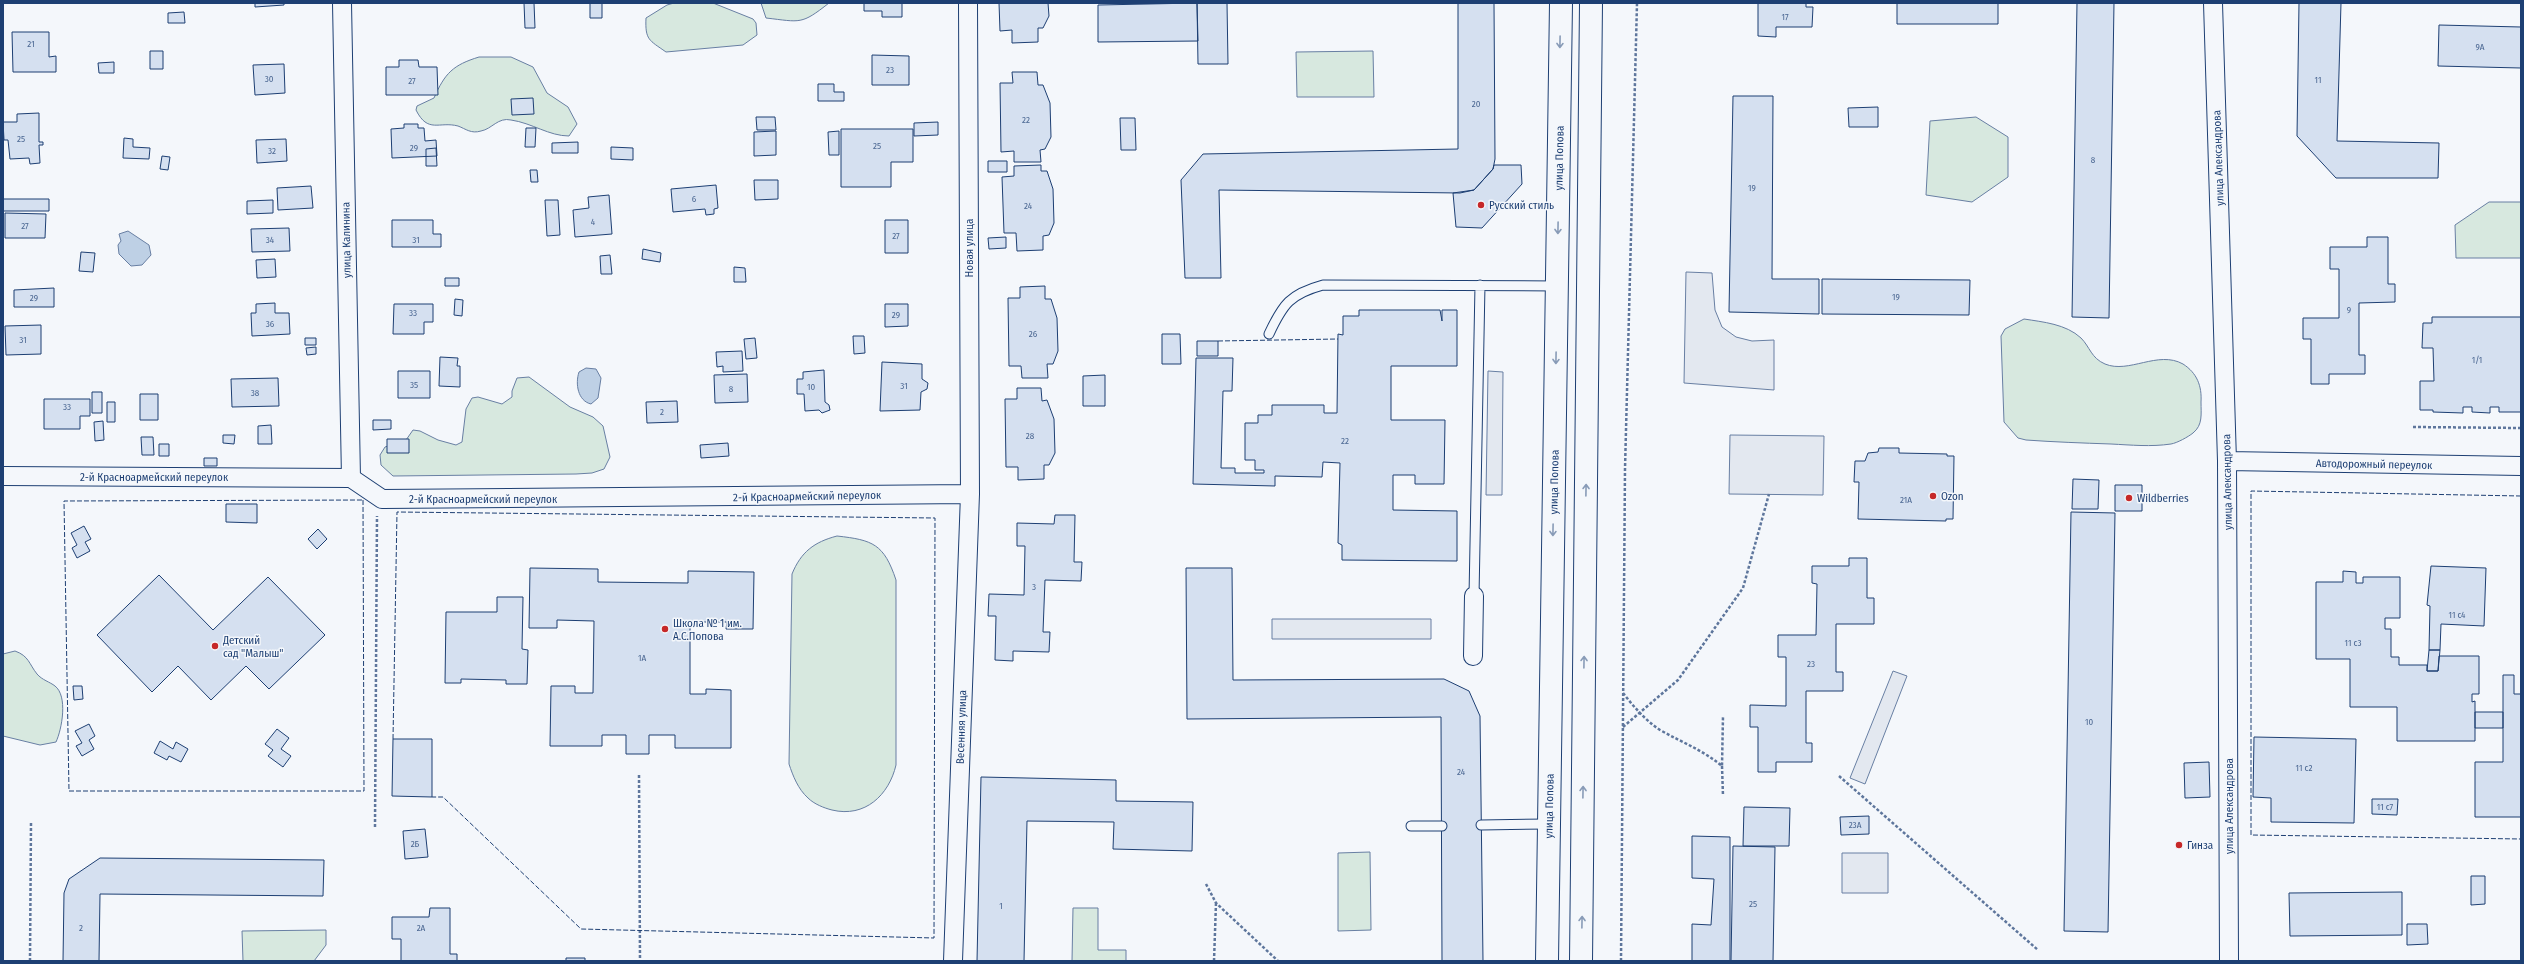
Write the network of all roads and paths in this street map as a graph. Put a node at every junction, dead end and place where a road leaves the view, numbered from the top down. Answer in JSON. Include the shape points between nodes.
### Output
{"nodes":[{"id":1,"x":342,"y":3,"type":"edge"},
{"id":2,"x":968,"y":3,"type":"edge"},
{"id":3,"x":1561,"y":3,"type":"edge"},
{"id":4,"x":1591,"y":3,"type":"edge"},
{"id":5,"x":1637,"y":3,"type":"edge"},
{"id":6,"x":2213,"y":3,"type":"edge"},
{"id":7,"x":1480,"y":285,"type":"junction"},
{"id":8,"x":1557,"y":286,"type":"junction"},
{"id":9,"x":1269,"y":334,"type":"dead end"},
{"id":10,"x":2413,"y":427,"type":"dead end"},
{"id":11,"x":2521,"y":428,"type":"edge"},
{"id":12,"x":2227,"y":461,"type":"junction"},
{"id":13,"x":2521,"y":466,"type":"edge"},
{"id":14,"x":3,"y":476,"type":"edge"},
{"id":15,"x":351,"y":478,"type":"junction"},
{"id":16,"x":970,"y":494,"type":"junction"},
{"id":17,"x":1769,"y":494,"type":"dead end"},
{"id":18,"x":377,"y":496,"type":"junction"},
{"id":19,"x":1474,"y":596,"type":"joint"},
{"id":20,"x":1473,"y":656,"type":"dead end"},
{"id":21,"x":1622,"y":692,"type":"junction"},
{"id":22,"x":1638,"y":713,"type":"junction"},
{"id":23,"x":1723,"y":716,"type":"dead end"},
{"id":24,"x":1623,"y":727,"type":"junction"},
{"id":25,"x":1722,"y":766,"type":"junction"},
{"id":26,"x":640,"y":776,"type":"dead end"},
{"id":27,"x":1839,"y":776,"type":"dead end"},
{"id":28,"x":1723,"y":796,"type":"dead end"},
{"id":29,"x":31,"y":823,"type":"dead end"},
{"id":30,"x":1549,"y":824,"type":"junction"},
{"id":31,"x":1481,"y":825,"type":"dead end"},
{"id":32,"x":1411,"y":826,"type":"dead end"},
{"id":33,"x":1442,"y":826,"type":"dead end"},
{"id":34,"x":375,"y":827,"type":"dead end"},
{"id":35,"x":1206,"y":884,"type":"dead end"},
{"id":36,"x":1216,"y":903,"type":"junction"},
{"id":37,"x":2038,"y":950,"type":"dead end"},
{"id":38,"x":30,"y":961,"type":"edge"},
{"id":39,"x":640,"y":961,"type":"edge"},
{"id":40,"x":954,"y":961,"type":"edge"},
{"id":41,"x":1214,"y":961,"type":"edge"},
{"id":42,"x":1278,"y":961,"type":"edge"},
{"id":43,"x":1547,"y":961,"type":"edge"},
{"id":44,"x":1581,"y":961,"type":"edge"},
{"id":45,"x":1621,"y":961,"type":"edge"},
{"id":46,"x":2229,"y":961,"type":"edge"}],
"edges":[{"from":1,"to":15,"type":"street","name":"улица Калинина"},
{"from":2,"to":16,"type":"street","name":"Новая улица"},
{"from":3,"to":8,"type":"main road","name":"улица Попова","one_way":true},
{"from":44,"to":4,"type":"main road","one_way":true},
{"from":5,"to":21,"type":"path"},
{"from":6,"to":12,"type":"street","name":"улица Александрова"},
{"from":7,"to":8,"type":"lane"},
{"from":7,"to":9,"type":"lane","via":[[1323,286],[1304,291],[1289,300],[1280,311]]},
{"from":7,"to":19,"type":"lane"},
{"from":8,"to":30,"type":"main road","name":"улица Попова","one_way":true},
{"from":10,"to":11,"type":"path"},
{"from":12,"to":13,"type":"street","name":"Автодорожный переулок"},
{"from":12,"to":46,"type":"street","name":"улица Александрова"},
{"from":14,"to":15,"type":"street","name":"2-й Красноармейский переулок"},
{"from":15,"to":18,"type":"street","name":"2-й Красноармейский переулок"},
{"from":16,"to":18,"type":"street","name":"2-й Красноармейский переулок","via":[[382,499]]},
{"from":16,"to":40,"type":"street","name":"Весенняя улица"},
{"from":17,"to":22,"type":"path","via":[[1743,588],[1678,680]]},
{"from":18,"to":34,"type":"path"},
{"from":19,"to":20,"type":"street"},
{"from":21,"to":22,"type":"path"},
{"from":21,"to":24,"type":"path"},
{"from":22,"to":24,"type":"path"},
{"from":22,"to":25,"type":"path","via":[[1660,730],[1690,744]]},
{"from":23,"to":25,"type":"path"},
{"from":24,"to":45,"type":"path"},
{"from":25,"to":28,"type":"path"},
{"from":26,"to":39,"type":"path"},
{"from":27,"to":37,"type":"path"},
{"from":29,"to":38,"type":"path"},
{"from":30,"to":31,"type":"lane"},
{"from":30,"to":43,"type":"main road","name":"улица Попова"},
{"from":32,"to":33,"type":"lane"},
{"from":35,"to":36,"type":"path"},
{"from":36,"to":41,"type":"path"},
{"from":36,"to":42,"type":"path"}]}
